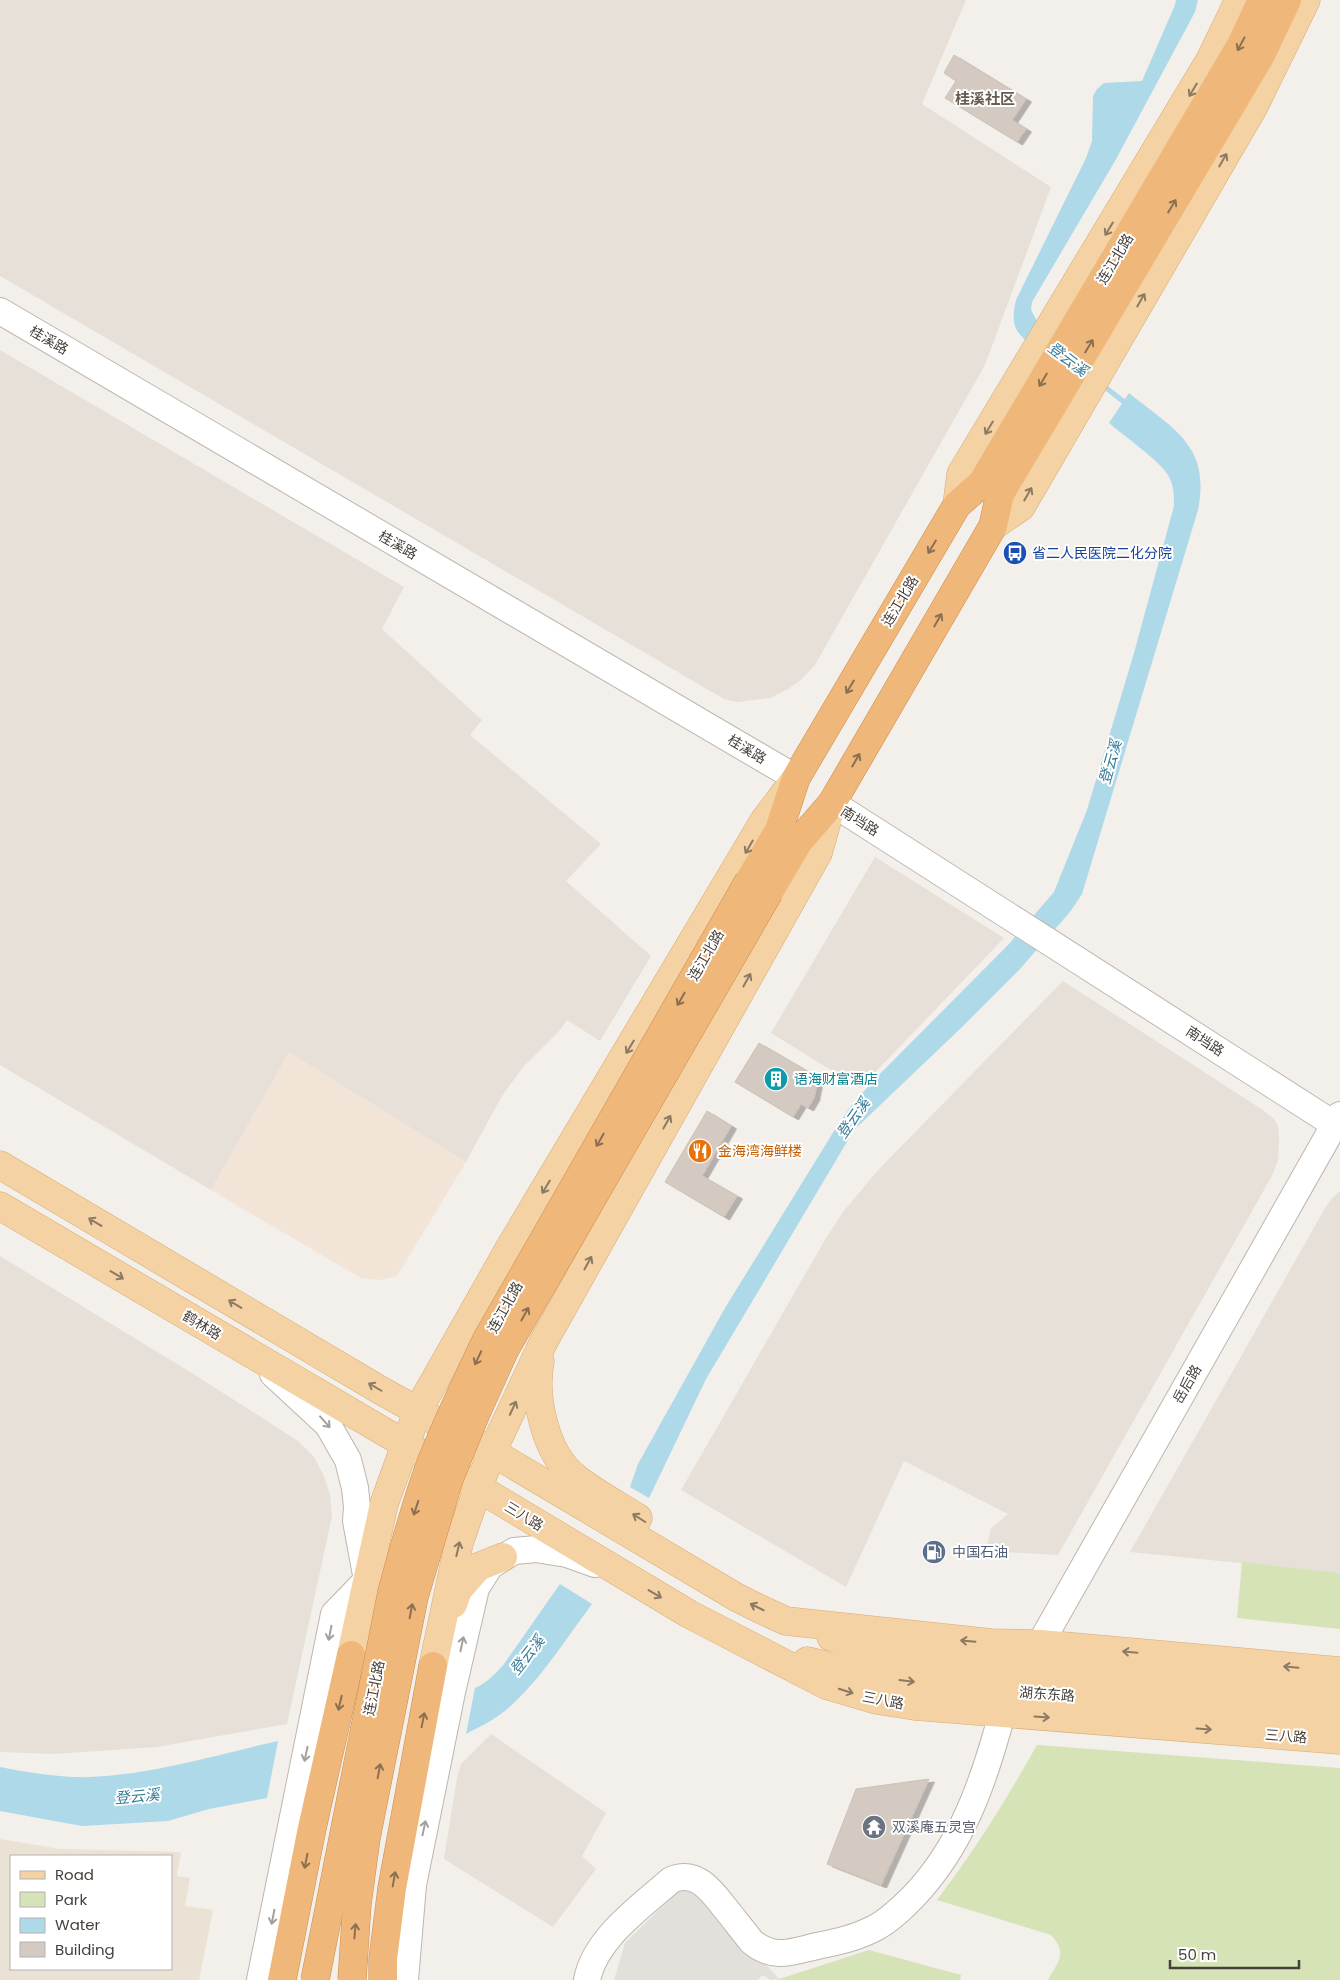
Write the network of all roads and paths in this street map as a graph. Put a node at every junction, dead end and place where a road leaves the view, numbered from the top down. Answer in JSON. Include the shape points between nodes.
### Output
{"nodes":[{"id":1,"x":1240,"y":0,"type":"edge"},
{"id":2,"x":1262,"y":0,"type":"edge"},
{"id":3,"x":1287,"y":0,"type":"edge"},
{"id":4,"x":1306,"y":0,"type":"edge"},
{"id":5,"x":0,"y":311,"type":"edge"},
{"id":6,"x":1037,"y":412,"type":"junction"},
{"id":7,"x":957,"y":505,"type":"junction"},
{"id":8,"x":993,"y":526,"type":"junction"},
{"id":9,"x":796,"y":778,"type":"junction"},
{"id":10,"x":832,"y":803,"type":"junction"},
{"id":11,"x":759,"y":886,"type":"junction"},
{"id":12,"x":1338,"y":1122,"type":"edge"},
{"id":13,"x":0,"y":1165,"type":"edge"},
{"id":14,"x":0,"y":1206,"type":"edge"},
{"id":15,"x":544,"y":1341,"type":"junction"},
{"id":16,"x":250,"y":1354,"type":"junction"},
{"id":17,"x":418,"y":1410,"type":"junction"},
{"id":18,"x":405,"y":1444,"type":"junction"},
{"id":19,"x":492,"y":1452,"type":"junction"},
{"id":20,"x":478,"y":1488,"type":"junction"},
{"id":21,"x":503,"y":1557,"type":"junction"},
{"id":22,"x":683,"y":1566,"type":"junction"},
{"id":23,"x":623,"y":1575,"type":"junction"},
{"id":24,"x":367,"y":1580,"type":"junction"},
{"id":25,"x":786,"y":1621,"type":"junction"},
{"id":26,"x":440,"y":1633,"type":"junction"},
{"id":27,"x":1040,"y":1644,"type":"junction"},
{"id":28,"x":757,"y":1648,"type":"junction"},
{"id":29,"x":351,"y":1655,"type":"joint"},
{"id":30,"x":433,"y":1666,"type":"joint"},
{"id":31,"x":1340,"y":1671,"type":"edge"},
{"id":32,"x":1340,"y":1694,"type":"edge"},
{"id":33,"x":1002,"y":1714,"type":"junction"},
{"id":34,"x":1340,"y":1716,"type":"edge"},
{"id":35,"x":1340,"y":1740,"type":"edge"},
{"id":36,"x":260,"y":1980,"type":"edge"},
{"id":37,"x":282,"y":1980,"type":"edge"},
{"id":38,"x":315,"y":1980,"type":"edge"},
{"id":39,"x":352,"y":1980,"type":"edge"},
{"id":40,"x":383,"y":1980,"type":"edge"},
{"id":41,"x":405,"y":1980,"type":"edge"},
{"id":42,"x":587,"y":1980,"type":"edge"}],
"edges":[{"from":1,"to":7,"type":"main road","one_way":true,"via":[[1210,60],[961,474]]},
{"from":2,"to":6,"type":"highway","name":"连江北路","one_way":true,"via":[[1241,45]]},
{"from":6,"to":3,"type":"highway","name":"连江北路","one_way":true,"via":[[1261,55]]},
{"from":8,"to":4,"type":"main road","one_way":true,"via":[[1021,507],[1253,108]]},
{"from":5,"to":9,"type":"street","name":"桂溪路"},
{"from":6,"to":7,"type":"highway","name":"连江北路","via":[[982,483]]},
{"from":6,"to":8,"type":"highway","name":"连江北路","via":[[1000,494]]},
{"from":7,"to":9,"type":"highway","name":"连江北路","one_way":true},
{"from":10,"to":8,"type":"highway","name":"连江北路","one_way":true},
{"from":9,"to":11,"type":"highway","name":"连江北路"},
{"from":9,"to":17,"type":"main road","one_way":true,"via":[[764,821],[509,1249]]},
{"from":10,"to":11,"type":"highway","name":"连江北路"},
{"from":10,"to":12,"type":"street","name":"南垱路"},
{"from":15,"to":10,"type":"main road","one_way":true,"via":[[818,853]]},
{"from":11,"to":38,"type":"highway","name":"连江北路","one_way":true,"bridge":true,"via":[[487,1339],[428,1471],[392,1592]]},
{"from":39,"to":11,"type":"highway","name":"连江北路","one_way":true,"bridge":true,"via":[[357,1904],[368,1828],[414,1596],[449,1479],[505,1349]]},
{"from":12,"to":27,"type":"street","name":"岳后路"},
{"from":17,"to":13,"type":"main road","one_way":true},
{"from":14,"to":16,"type":"main road","name":"鹤林路","one_way":true},
{"from":19,"to":15,"type":"main road","one_way":true},
{"from":22,"to":15,"type":"main road","one_way":true,"via":[[653,1527],[575,1478],[559,1459],[540,1413],[538,1380]]},
{"from":16,"to":18,"type":"main road","name":"鹤林路"},
{"from":16,"to":24,"type":"street","one_way":true,"via":[[328,1425],[339,1441],[352,1471],[356,1522]]},
{"from":17,"to":18,"type":"main road"},
{"from":17,"to":19,"type":"main road"},
{"from":18,"to":20,"type":"main road","name":"三八路"},
{"from":18,"to":24,"type":"main road","via":[[384,1504]]},
{"from":19,"to":20,"type":"main road"},
{"from":19,"to":22,"type":"main road"},
{"from":20,"to":23,"type":"main road","name":"三八路"},
{"from":26,"to":20,"type":"main road","one_way":true,"via":[[459,1543]]},
{"from":21,"to":23,"type":"street","via":[[514,1551],[548,1551],[567,1554]]},
{"from":21,"to":26,"type":"main road","via":[[478,1567],[458,1590]]},
{"from":41,"to":21,"type":"street","one_way":true,"via":[[413,1885],[476,1588],[490,1566]]},
{"from":25,"to":22,"type":"main road","one_way":true},
{"from":23,"to":28,"type":"main road","name":"三八路","one_way":true,"via":[[689,1614]]},
{"from":24,"to":29,"type":"main road"},
{"from":24,"to":36,"type":"street","one_way":true,"via":[[334,1614]]},
{"from":27,"to":25,"type":"main road","one_way":true,"via":[[991,1643]]},
{"from":25,"to":32,"type":"main road","name":"湖东东路","via":[[866,1650],[916,1659]]},
{"from":26,"to":30,"type":"main road"},
{"from":31,"to":27,"type":"main road","one_way":true},
{"from":28,"to":33,"type":"main road","name":"三八路","one_way":true,"via":[[826,1685],[857,1695],[916,1706]]},
{"from":28,"to":34,"type":"main road","name":"湖东东路","one_way":true,"via":[[853,1672],[917,1683]]},
{"from":29,"to":37,"type":"highway","one_way":true},
{"from":40,"to":30,"type":"highway","one_way":true,"via":[[392,1888]]},
{"from":33,"to":35,"type":"main road","name":"三八路","one_way":true},
{"from":33,"to":42,"type":"street","via":[[970,1812],[948,1852],[913,1896],[876,1927],[844,1940],[775,1954],[752,1942],[704,1883],[679,1876],[609,1937],[595,1958]]}]}
